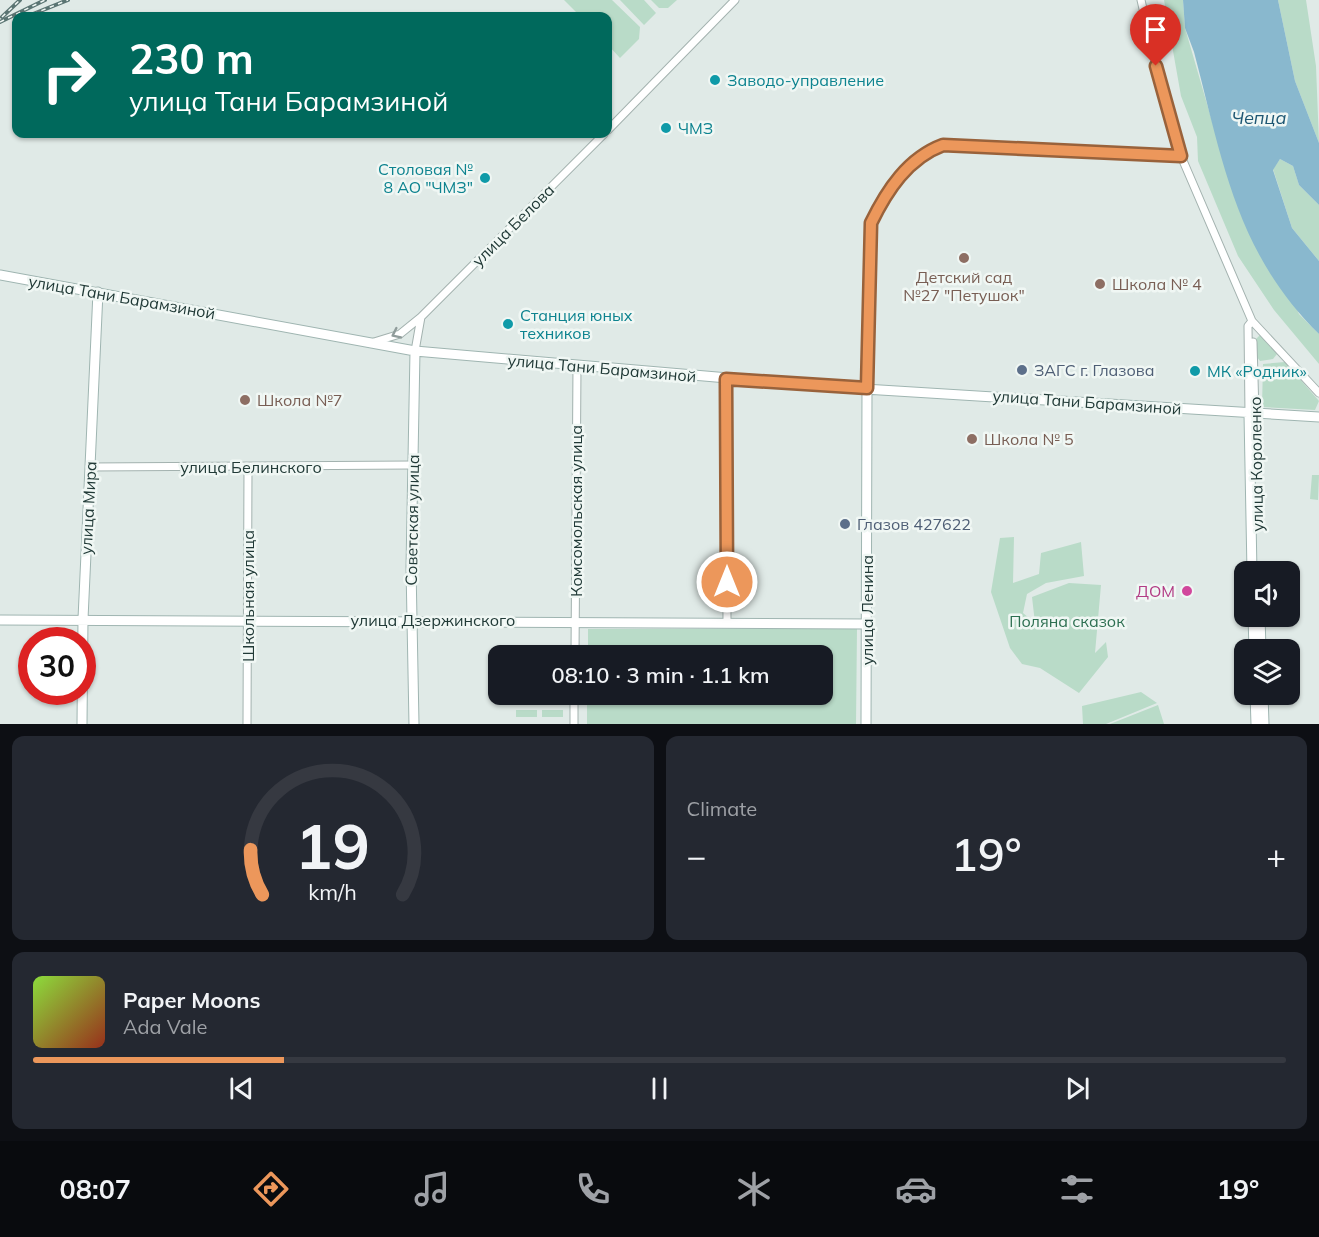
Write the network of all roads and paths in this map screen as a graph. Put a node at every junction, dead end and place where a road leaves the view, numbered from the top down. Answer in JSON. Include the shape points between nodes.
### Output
{"nodes":[{"id":1,"x":735,"y":0,"type":"edge"},
{"id":2,"x":1141,"y":0,"type":"edge"},
{"id":3,"x":612,"y":126,"type":"edge"},
{"id":4,"x":600,"y":138,"type":"edge"},
{"id":5,"x":1181,"y":156,"type":"junction"},
{"id":6,"x":0,"y":275,"type":"edge"},
{"id":7,"x":98,"y":292,"type":"junction"},
{"id":8,"x":421,"y":317,"type":"junction"},
{"id":9,"x":1250,"y":323,"type":"junction"},
{"id":10,"x":368,"y":344,"type":"junction"},
{"id":11,"x":415,"y":351,"type":"junction"},
{"id":12,"x":577,"y":366,"type":"junction"},
{"id":13,"x":726,"y":379,"type":"junction"},
{"id":14,"x":867,"y":388,"type":"junction"},
{"id":15,"x":1319,"y":393,"type":"edge"},
{"id":16,"x":1252,"y":414,"type":"junction"},
{"id":17,"x":1319,"y":417,"type":"edge"},
{"id":18,"x":412,"y":465,"type":"junction"},
{"id":19,"x":90,"y":467,"type":"junction"},
{"id":20,"x":248,"y":467,"type":"junction"},
{"id":21,"x":1252,"y":561,"type":"edge"},
{"id":22,"x":1258,"y":561,"type":"edge"},
{"id":23,"x":83,"y":619,"type":"junction"},
{"id":24,"x":0,"y":620,"type":"edge"},
{"id":25,"x":248,"y":620,"type":"junction"},
{"id":26,"x":411,"y":620,"type":"junction"},
{"id":27,"x":575,"y":621,"type":"junction"},
{"id":28,"x":727,"y":623,"type":"junction"},
{"id":29,"x":867,"y":624,"type":"junction"},
{"id":30,"x":575,"y":645,"type":"edge"},
{"id":31,"x":574,"y":705,"type":"edge"},
{"id":32,"x":1255,"y":705,"type":"edge"},
{"id":33,"x":1263,"y":705,"type":"edge"},
{"id":34,"x":82,"y":724,"type":"edge"},
{"id":35,"x":247,"y":724,"type":"edge"},
{"id":36,"x":414,"y":724,"type":"edge"},
{"id":37,"x":574,"y":724,"type":"edge"},
{"id":38,"x":866,"y":724,"type":"edge"},
{"id":39,"x":1256,"y":724,"type":"edge"},
{"id":40,"x":1264,"y":724,"type":"edge"}],
"edges":[{"from":1,"to":3,"type":"street"},
{"from":2,"to":5,"type":"street","via":[[1165,106]]},
{"from":4,"to":8,"type":"street","name":"улица Белова"},
{"from":5,"to":9,"type":"street"},
{"from":5,"to":14,"type":"street","via":[[943,145],[923,152],[882,200],[871,223]]},
{"from":6,"to":7,"type":"street","name":"улица Тани Барамзиной"},
{"from":7,"to":10,"type":"street","name":"улица Тани Барамзиной"},
{"from":7,"to":19,"type":"street","name":"улица Мира"},
{"from":8,"to":10,"type":"street","name":"улица Белова","one_way":true,"via":[[400,334]]},
{"from":8,"to":11,"type":"street"},
{"from":9,"to":15,"type":"street"},
{"from":9,"to":16,"type":"street","name":"улица Короленко"},
{"from":9,"to":16,"type":"street","name":"улица Короленко"},
{"from":10,"to":11,"type":"street","name":"улица Тани Барамзиной"},
{"from":11,"to":12,"type":"street","name":"улица Тани Барамзиной"},
{"from":11,"to":18,"type":"street","name":"Советская улица"},
{"from":12,"to":13,"type":"street","name":"улица Тани Барамзиной"},
{"from":12,"to":27,"type":"street","name":"Комсомольская улица"},
{"from":13,"to":14,"type":"street","name":"улица Тани Барамзиной"},
{"from":13,"to":28,"type":"street"},
{"from":14,"to":16,"type":"street","name":"улица Тани Барамзиной"},
{"from":14,"to":29,"type":"street","name":"улица Ленина"},
{"from":16,"to":17,"type":"street","name":"улица Тани Барамзиной"},
{"from":16,"to":21,"type":"street","name":"улица Короленко"},
{"from":16,"to":22,"type":"street","name":"улица Короленко"},
{"from":18,"to":20,"type":"street","name":"улица Белинского"},
{"from":18,"to":26,"type":"street","name":"Советская улица"},
{"from":19,"to":20,"type":"street","name":"улица Белинского"},
{"from":19,"to":23,"type":"street","name":"улица Мира"},
{"from":20,"to":25,"type":"street","name":"Школьная улица"},
{"from":23,"to":24,"type":"street","name":"улица Дзержинского"},
{"from":23,"to":25,"type":"street","name":"улица Дзержинского"},
{"from":23,"to":34,"type":"street","name":"улица Мира"},
{"from":25,"to":26,"type":"street","name":"улица Дзержинского"},
{"from":25,"to":35,"type":"street","name":"Школьная улица"},
{"from":26,"to":27,"type":"street","name":"улица Дзержинского"},
{"from":26,"to":36,"type":"street","name":"Советская улица"},
{"from":27,"to":28,"type":"street","name":"улица Дзержинского"},
{"from":27,"to":30,"type":"street","name":"Комсомольская улица"},
{"from":28,"to":29,"type":"street","name":"улица Дзержинского"},
{"from":29,"to":38,"type":"street","name":"улица Ленина"},
{"from":31,"to":37,"type":"street"},
{"from":32,"to":39,"type":"street"},
{"from":33,"to":40,"type":"street"}]}
